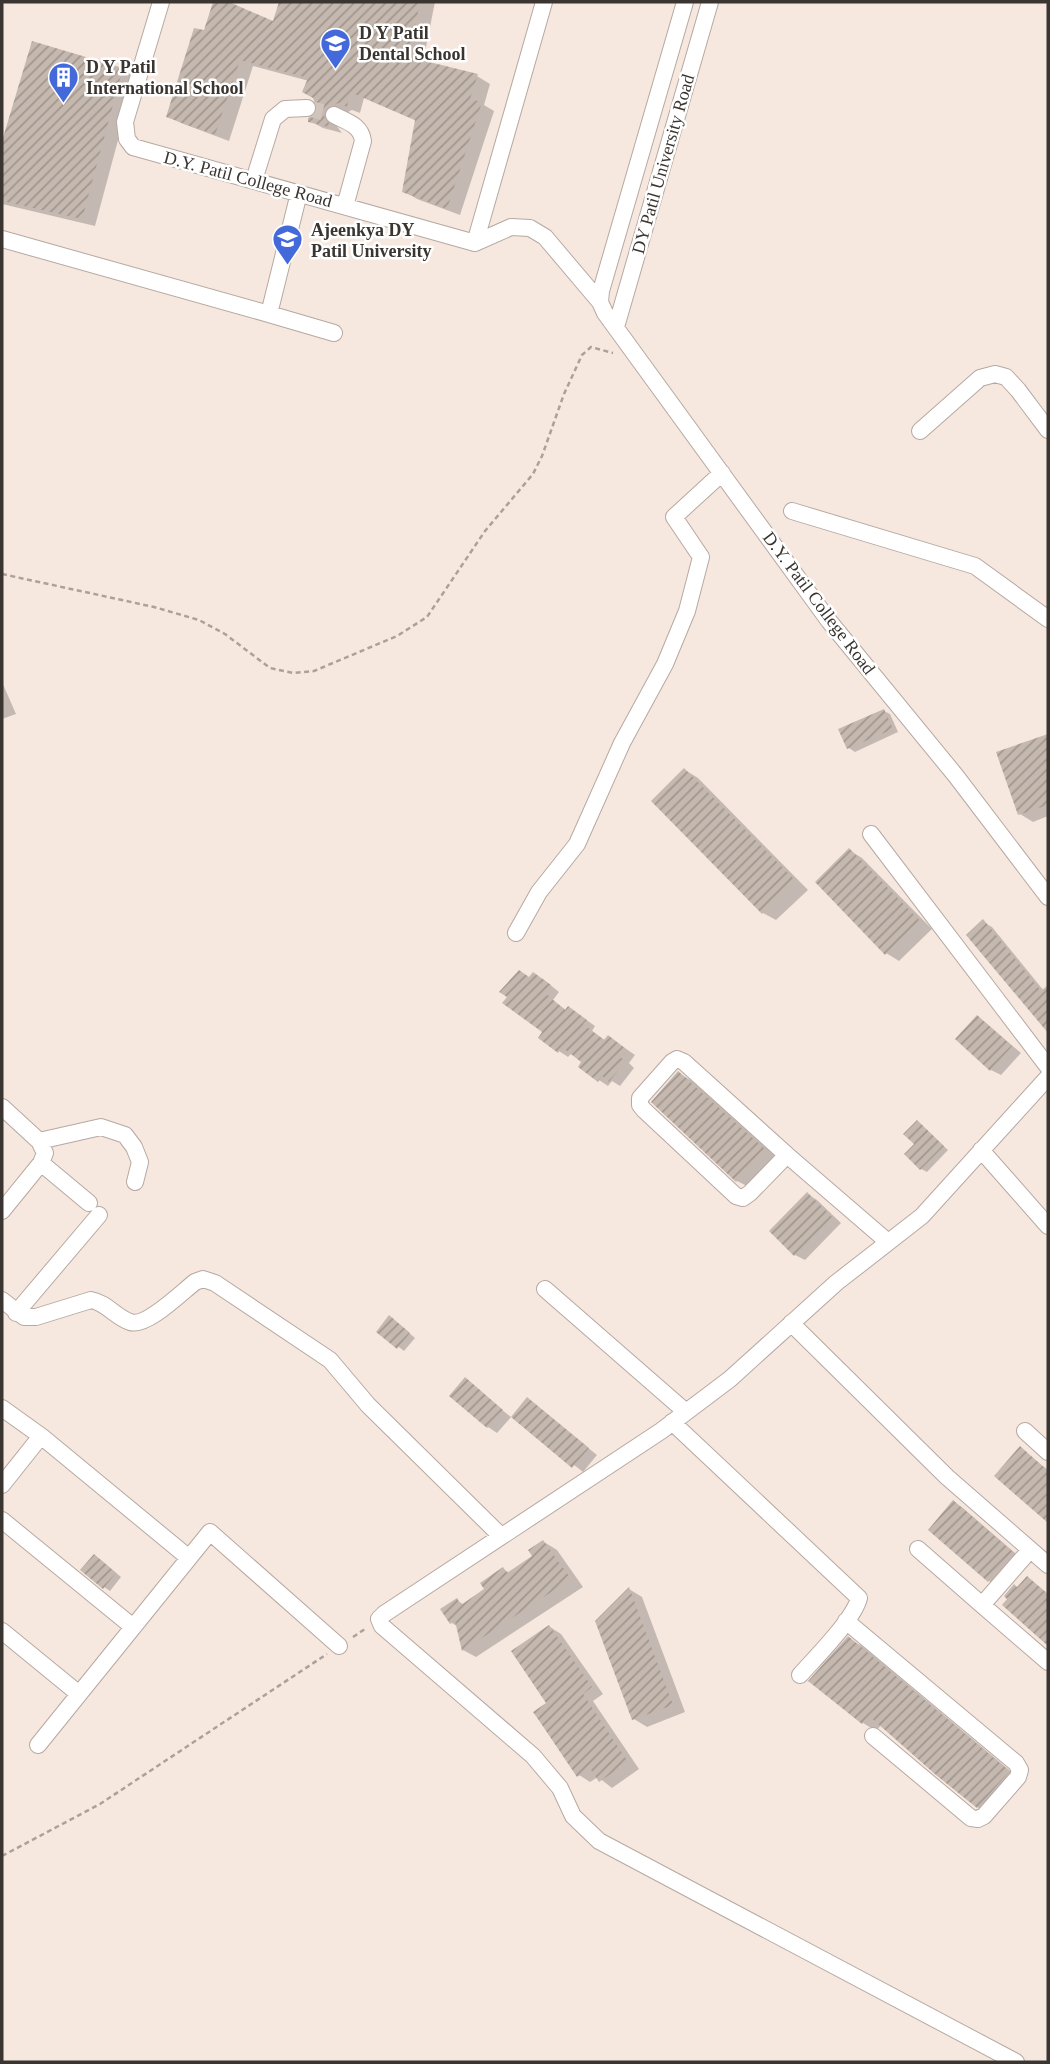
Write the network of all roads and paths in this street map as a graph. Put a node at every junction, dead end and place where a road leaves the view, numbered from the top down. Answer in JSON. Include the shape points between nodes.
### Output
{"nodes":[{"id":1,"x":161,"y":2,"type":"edge"},
{"id":2,"x":544,"y":2,"type":"edge"},
{"id":3,"x":685,"y":2,"type":"edge"},
{"id":4,"x":709,"y":2,"type":"edge"},
{"id":5,"x":307,"y":108,"type":"tunnel mouth"},
{"id":6,"x":334,"y":115,"type":"tunnel mouth"},
{"id":7,"x":254,"y":180,"type":"junction"},
{"id":8,"x":299,"y":193,"type":"junction"},
{"id":9,"x":345,"y":206,"type":"junction"},
{"id":10,"x":475,"y":243,"type":"junction"},
{"id":11,"x":5,"y":245,"type":"edge"},
{"id":12,"x":600,"y":302,"type":"junction"},
{"id":13,"x":269,"y":314,"type":"junction"},
{"id":14,"x":618,"y":319,"type":"junction"},
{"id":15,"x":334,"y":333,"type":"dead end"},
{"id":16,"x":636,"y":354,"type":"junction"},
{"id":17,"x":1048,"y":430,"type":"edge"},
{"id":18,"x":920,"y":431,"type":"dead end"},
{"id":19,"x":722,"y":473,"type":"junction"},
{"id":20,"x":792,"y":511,"type":"dead end"},
{"id":21,"x":2,"y":573,"type":"edge"},
{"id":22,"x":1048,"y":619,"type":"edge"},
{"id":23,"x":871,"y":834,"type":"dead end"},
{"id":24,"x":1048,"y":897,"type":"edge"},
{"id":25,"x":516,"y":933,"type":"dead end"},
{"id":26,"x":1048,"y":1067,"type":"edge"},
{"id":27,"x":1048,"y":1077,"type":"edge"},
{"id":28,"x":2,"y":1107,"type":"edge"},
{"id":29,"x":39,"y":1141,"type":"junction"},
{"id":30,"x":981,"y":1150,"type":"junction"},
{"id":31,"x":787,"y":1155,"type":"junction"},
{"id":32,"x":41,"y":1163,"type":"junction"},
{"id":33,"x":135,"y":1182,"type":"dead end"},
{"id":34,"x":2,"y":1210,"type":"edge"},
{"id":35,"x":1048,"y":1226,"type":"edge"},
{"id":36,"x":888,"y":1242,"type":"junction"},
{"id":37,"x":545,"y":1289,"type":"dead end"},
{"id":38,"x":2,"y":1300,"type":"edge"},
{"id":39,"x":16,"y":1313,"type":"junction"},
{"id":40,"x":791,"y":1323,"type":"junction"},
{"id":41,"x":2,"y":1408,"type":"edge"},
{"id":42,"x":679,"y":1417,"type":"junction"},
{"id":43,"x":1025,"y":1431,"type":"dead end"},
{"id":44,"x":41,"y":1436,"type":"junction"},
{"id":45,"x":1048,"y":1451,"type":"edge"},
{"id":46,"x":2,"y":1485,"type":"edge"},
{"id":47,"x":2,"y":1520,"type":"edge"},
{"id":48,"x":501,"y":1536,"type":"junction"},
{"id":49,"x":918,"y":1549,"type":"dead end"},
{"id":50,"x":1030,"y":1550,"type":"junction"},
{"id":51,"x":189,"y":1558,"type":"junction"},
{"id":52,"x":1048,"y":1565,"type":"edge"},
{"id":53,"x":982,"y":1605,"type":"junction"},
{"id":54,"x":379,"y":1619,"type":"junction"},
{"id":55,"x":846,"y":1621,"type":"junction"},
{"id":56,"x":133,"y":1627,"type":"junction"},
{"id":57,"x":2,"y":1631,"type":"edge"},
{"id":58,"x":339,"y":1646,"type":"junction"},
{"id":59,"x":1048,"y":1662,"type":"edge"},
{"id":60,"x":800,"y":1675,"type":"dead end"},
{"id":61,"x":79,"y":1694,"type":"junction"},
{"id":62,"x":873,"y":1736,"type":"dead end"},
{"id":63,"x":38,"y":1745,"type":"dead end"},
{"id":64,"x":2,"y":1856,"type":"edge"},
{"id":65,"x":1016,"y":2062,"type":"edge"}],
"edges":[{"from":1,"to":7,"type":"street","name":"D.Y. Patil College Road","via":[[125,122],[127,139],[133,147]]},
{"from":2,"to":10,"type":"street"},
{"from":3,"to":12,"type":"street","name":"DY Patil University Road"},
{"from":4,"to":14,"type":"street","name":"DY Patil University Road"},
{"from":5,"to":7,"type":"street","via":[[285,109],[273,119]]},
{"from":6,"to":9,"type":"street","via":[[356,126],[363,141]]},
{"from":7,"to":8,"type":"street","name":"D.Y. Patil College Road"},
{"from":8,"to":9,"type":"street","name":"D.Y. Patil College Road"},
{"from":8,"to":13,"type":"street"},
{"from":9,"to":10,"type":"street","name":"D.Y. Patil College Road"},
{"from":10,"to":12,"type":"street","via":[[511,228],[530,228],[545,237]]},
{"from":11,"to":13,"type":"street"},
{"from":12,"to":14,"type":"street"},
{"from":13,"to":15,"type":"street"},
{"from":14,"to":16,"type":"street","name":"D.Y. Patil College Road"},
{"from":16,"to":19,"type":"street","name":"D.Y. Patil College Road"},
{"from":16,"to":21,"type":"path","via":[[586,349],[533,474],[485,531],[427,617],[397,636],[314,671],[270,668],[199,620]]},
{"from":17,"to":18,"type":"street","via":[[1006,377],[995,374],[980,378]]},
{"from":19,"to":24,"type":"street","name":"D.Y. Patil College Road","via":[[829,621]]},
{"from":19,"to":25,"type":"street","via":[[674,517],[701,557],[687,611],[665,664],[622,743],[577,844],[539,892]]},
{"from":20,"to":22,"type":"street","via":[[975,566]]},
{"from":23,"to":26,"type":"street"},
{"from":27,"to":30,"type":"street"},
{"from":28,"to":29,"type":"street"},
{"from":29,"to":32,"type":"street","via":[[45,1153]]},
{"from":29,"to":33,"type":"street","via":[[101,1127],[125,1135],[140,1162]]},
{"from":30,"to":35,"type":"street"},
{"from":30,"to":36,"type":"street","via":[[922,1216]]},
{"from":31,"to":31,"type":"street","via":[[744,1198],[736,1196],[643,1110],[640,1098],[677,1059]]},
{"from":31,"to":36,"type":"street"},
{"from":32,"to":34,"type":"street"},
{"from":32,"to":39,"type":"street","via":[[94,1209]]},
{"from":36,"to":40,"type":"street"},
{"from":37,"to":42,"type":"street"},
{"from":38,"to":39,"type":"street"},
{"from":39,"to":48,"type":"street","via":[[36,1317],[91,1300],[137,1323],[195,1282],[215,1283],[330,1360],[368,1405]]},
{"from":40,"to":42,"type":"street","via":[[730,1379]]},
{"from":40,"to":50,"type":"street","via":[[947,1477]]},
{"from":41,"to":44,"type":"street"},
{"from":42,"to":48,"type":"street"},
{"from":42,"to":55,"type":"street","via":[[856,1592],[858,1604]]},
{"from":43,"to":45,"type":"street"},
{"from":44,"to":46,"type":"street"},
{"from":44,"to":51,"type":"street"},
{"from":47,"to":56,"type":"street"},
{"from":48,"to":54,"type":"street"},
{"from":49,"to":53,"type":"street"},
{"from":50,"to":52,"type":"street"},
{"from":50,"to":53,"type":"street"},
{"from":51,"to":56,"type":"street"},
{"from":51,"to":58,"type":"street","via":[[210,1532]]},
{"from":53,"to":59,"type":"street"},
{"from":54,"to":58,"type":"path"},
{"from":54,"to":65,"type":"street","via":[[533,1756],[559,1788],[573,1816],[599,1840]]},
{"from":55,"to":60,"type":"street"},
{"from":55,"to":62,"type":"street","via":[[1020,1770],[984,1816],[971,1818]]},
{"from":56,"to":61,"type":"street"},
{"from":57,"to":61,"type":"street"},
{"from":58,"to":64,"type":"path","via":[[100,1804]]},
{"from":61,"to":63,"type":"street"}]}
